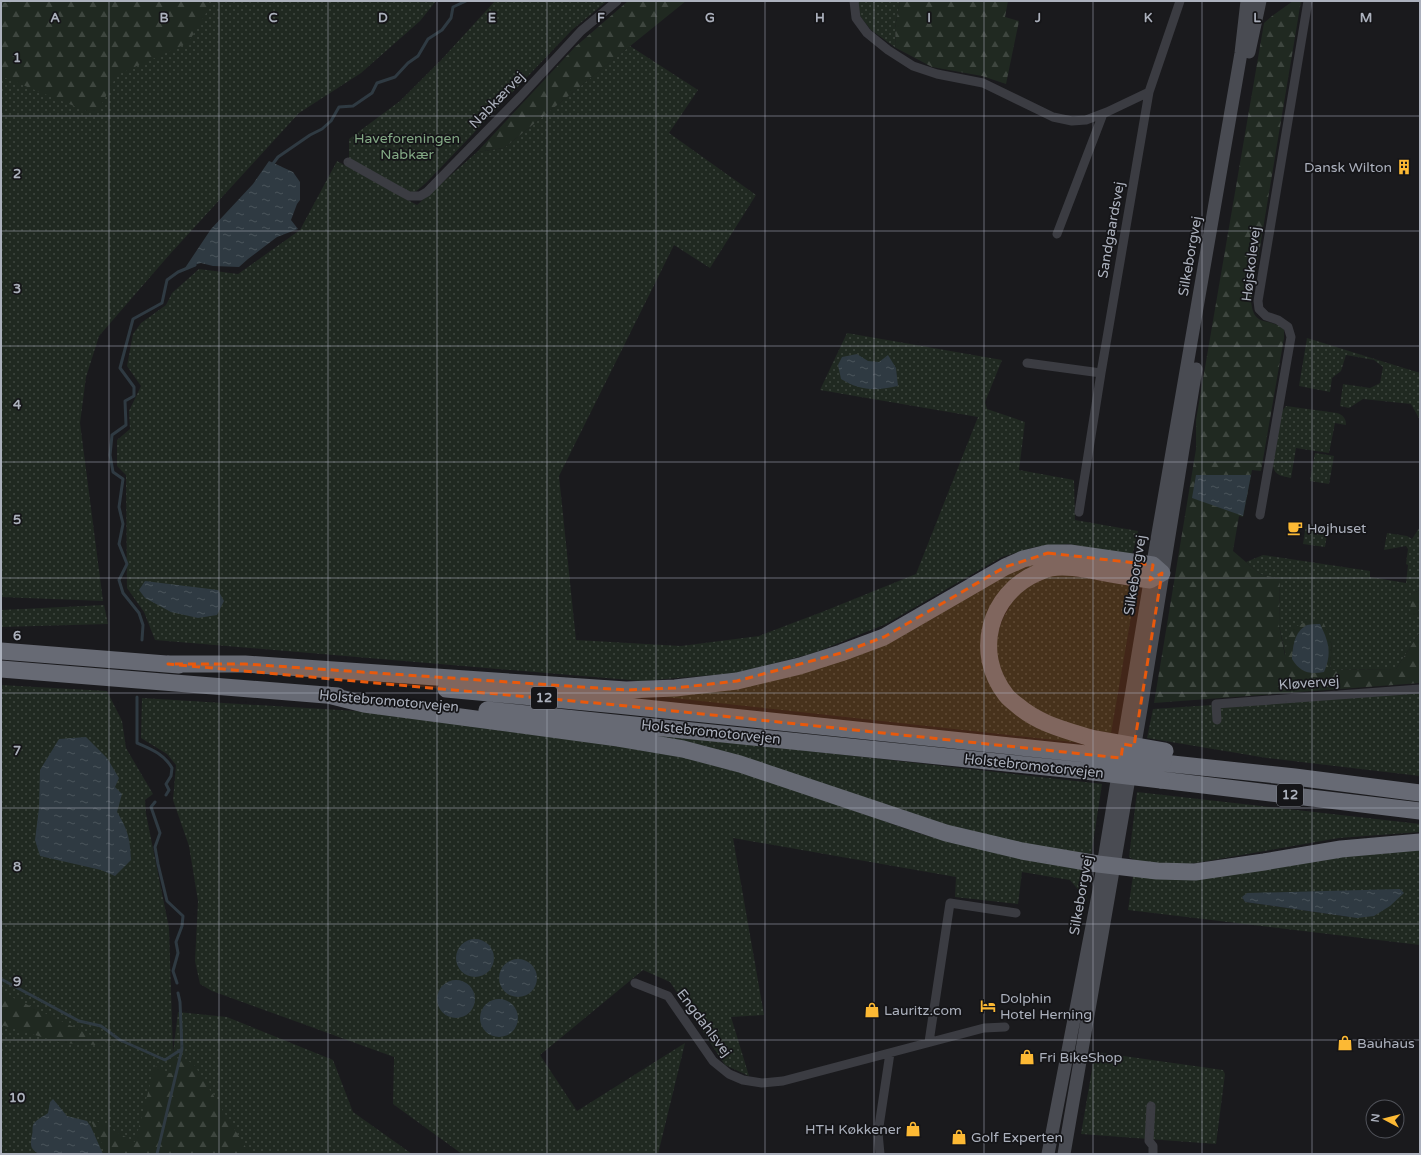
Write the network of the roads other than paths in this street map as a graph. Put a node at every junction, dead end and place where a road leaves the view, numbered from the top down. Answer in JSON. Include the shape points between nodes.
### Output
{"nodes":[{"id":1,"x":618,"y":1,"type":"edge"},
{"id":2,"x":854,"y":1,"type":"edge"},
{"id":3,"x":1180,"y":1,"type":"edge"},
{"id":4,"x":1247,"y":1,"type":"edge"},
{"id":5,"x":1260,"y":1,"type":"edge"},
{"id":6,"x":1308,"y":1,"type":"edge"},
{"id":7,"x":1149,"y":92,"type":"junction"},
{"id":8,"x":1103,"y":114,"type":"junction"},
{"id":9,"x":348,"y":162,"type":"dead end"},
{"id":10,"x":1057,"y":234,"type":"dead end"},
{"id":11,"x":1027,"y":363,"type":"dead end"},
{"id":12,"x":1101,"y":374,"type":"junction"},
{"id":13,"x":1079,"y":512,"type":"dead end"},
{"id":14,"x":1260,"y":514,"type":"dead end"},
{"id":15,"x":1155,"y":573,"type":"junction"},
{"id":16,"x":1,"y":651,"type":"edge"},
{"id":17,"x":168,"y":664,"type":"junction"},
{"id":18,"x":1,"y":669,"type":"edge"},
{"id":19,"x":1420,"y":689,"type":"edge"},
{"id":20,"x":328,"y":695,"type":"junction"},
{"id":21,"x":1217,"y":720,"type":"dead end"},
{"id":22,"x":1089,"y":746,"type":"junction"},
{"id":23,"x":1420,"y":793,"type":"edge"},
{"id":24,"x":1420,"y":811,"type":"edge"},
{"id":25,"x":1420,"y":842,"type":"edge"},
{"id":26,"x":1108,"y":865,"type":"junction"},
{"id":27,"x":1016,"y":913,"type":"dead end"},
{"id":28,"x":635,"y":983,"type":"dead end"},
{"id":29,"x":1005,"y":1027,"type":"dead end"},
{"id":30,"x":929,"y":1042,"type":"junction"},
{"id":31,"x":890,"y":1053,"type":"junction"},
{"id":32,"x":1150,"y":1106,"type":"dead end"},
{"id":33,"x":880,"y":1154,"type":"edge"},
{"id":34,"x":1048,"y":1154,"type":"edge"},
{"id":35,"x":1064,"y":1154,"type":"edge"},
{"id":36,"x":1153,"y":1154,"type":"edge"}],
"edges":[{"from":1,"to":9,"type":"street","name":"Nabkærvej","via":[[581,31],[520,97],[420,196],[409,196],[396,190]]},
{"from":2,"to":8,"type":"street","via":[[856,18],[867,33],[913,66],[937,74],[983,83],[1053,117],[1072,121],[1086,120]]},
{"from":3,"to":7,"type":"street","name":"Sandgaardsvej"},
{"from":4,"to":15,"type":"main road","name":"Silkeborgvej","via":[[1241,53]]},
{"from":5,"to":15,"type":"main road","name":"Silkeborgvej","via":[[1248,55]]},
{"from":6,"to":14,"type":"street","name":"Højskolevej","via":[[1258,301],[1259,309],[1266,316],[1288,326],[1291,337]]},
{"from":7,"to":8,"type":"street"},
{"from":7,"to":12,"type":"street","name":"Sandgaardsvej"},
{"from":8,"to":10,"type":"street"},
{"from":11,"to":12,"type":"street"},
{"from":12,"to":13,"type":"street","name":"Sandgaardsvej"},
{"from":15,"to":17,"type":"highway","via":[[1070,554],[1048,553],[1005,567],[884,637],[842,653],[737,681],[675,688],[626,690],[245,664]]},
{"from":15,"to":22,"type":"highway","via":[[1058,566],[1049,568],[1028,577],[1009,592],[995,612],[989,633],[990,658],[996,678],[1006,696],[1027,714]]},
{"from":15,"to":26,"type":"main road","name":"Silkeborgvej"},
{"from":16,"to":17,"type":"highway","name":"Holstebromotorvejen","number":"12"},
{"from":17,"to":22,"type":"highway","name":"Holstebromotorvejen","number":"12"},
{"from":18,"to":20,"type":"highway","name":"Holstebromotorvejen","number":"12"},
{"from":19,"to":21,"type":"street","name":"Kløvervej","via":[[1216,704]]},
{"from":20,"to":24,"type":"highway","name":"Holstebromotorvejen","number":"12","bridge":true,"via":[[580,718],[1084,771]]},
{"from":20,"to":26,"type":"highway","via":[[364,704],[682,748],[740,764],[946,833],[1022,851]]},
{"from":22,"to":23,"type":"highway","number":"12","bridge":true,"via":[[1164,757],[1238,761],[1295,777]]},
{"from":25,"to":26,"type":"highway","via":[[1341,849],[1196,872],[1158,872]]},
{"from":26,"to":34,"type":"main road","name":"Silkeborgvej"},
{"from":26,"to":35,"type":"main road","name":"Silkeborgvej"},
{"from":27,"to":30,"type":"street","via":[[950,903]]},
{"from":28,"to":31,"type":"street","name":"Engdahlsvej","via":[[668,996],[713,1061],[729,1074],[743,1080],[762,1083],[783,1081]]},
{"from":29,"to":30,"type":"street","name":"Engdahlsvej","via":[[984,1028]]},
{"from":30,"to":31,"type":"street","name":"Engdahlsvej"},
{"from":31,"to":33,"type":"street","via":[[878,1133]]},
{"from":32,"to":36,"type":"street","via":[[1149,1141],[1153,1146]]}]}
